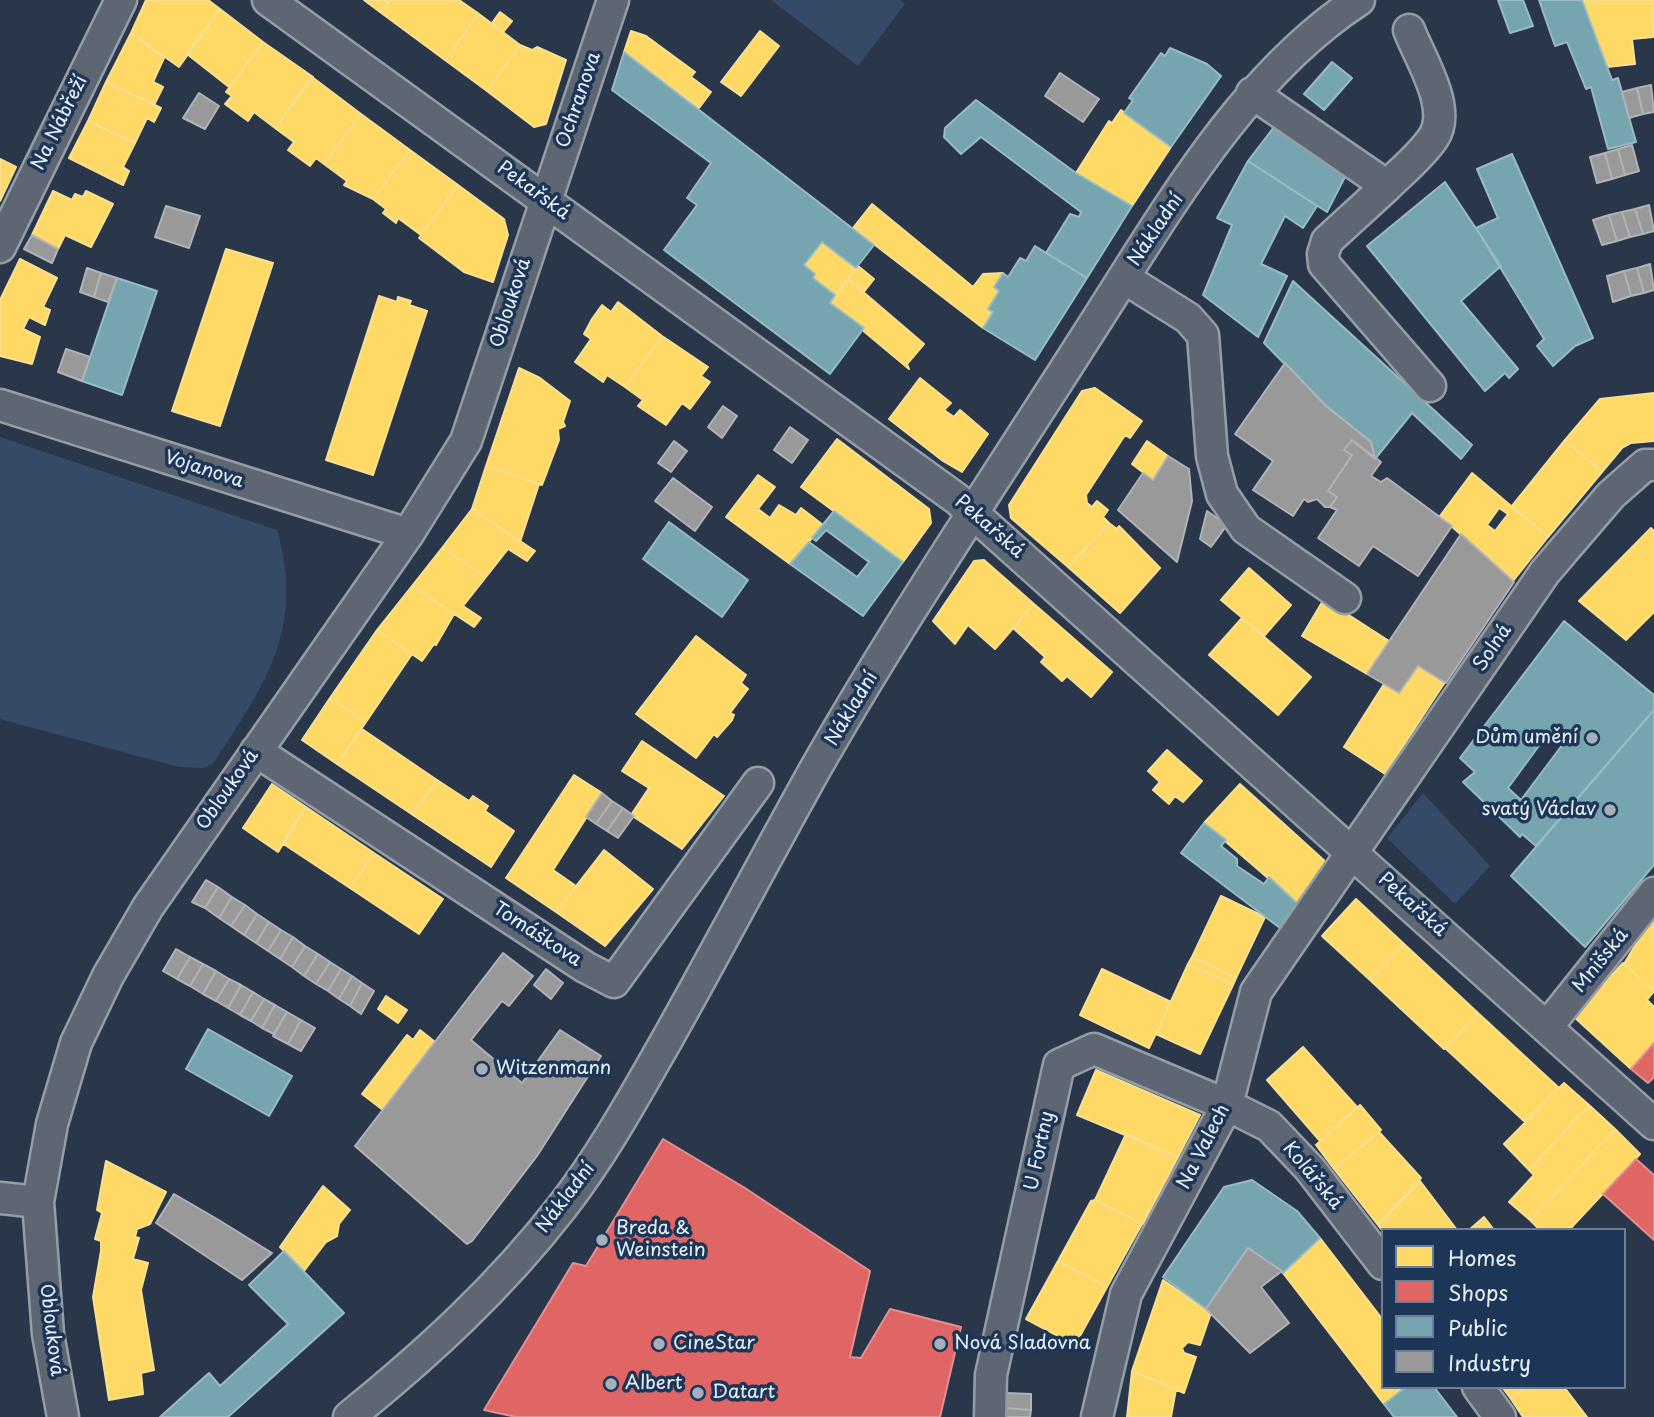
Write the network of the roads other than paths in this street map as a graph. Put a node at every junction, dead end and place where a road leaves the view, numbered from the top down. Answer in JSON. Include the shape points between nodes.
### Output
{"nodes":[{"id":1,"x":121,"y":0,"type":"edge"},
{"id":2,"x":268,"y":0,"type":"edge"},
{"id":3,"x":613,"y":0,"type":"edge"},
{"id":4,"x":1359,"y":0,"type":"edge"},
{"id":5,"x":1409,"y":30,"type":"dead end"},
{"id":6,"x":1252,"y":93,"type":"junction"},
{"id":7,"x":1387,"y":186,"type":"junction"},
{"id":8,"x":545,"y":199,"type":"junction"},
{"id":9,"x":0,"y":247,"type":"edge"},
{"id":10,"x":1124,"y":278,"type":"junction"},
{"id":11,"x":1430,"y":386,"type":"dead end"},
{"id":12,"x":0,"y":405,"type":"edge"},
{"id":13,"x":1654,"y":465,"type":"edge"},
{"id":14,"x":973,"y":513,"type":"junction"},
{"id":15,"x":408,"y":534,"type":"junction"},
{"id":16,"x":1345,"y":598,"type":"dead end"},
{"id":17,"x":256,"y":751,"type":"junction"},
{"id":18,"x":758,"y":783,"type":"dead end"},
{"id":19,"x":1354,"y":853,"type":"junction"},
{"id":20,"x":1654,"y":893,"type":"edge"},
{"id":21,"x":1547,"y":1027,"type":"junction"},
{"id":22,"x":1227,"y":1105,"type":"junction"},
{"id":23,"x":1654,"y":1124,"type":"edge"},
{"id":24,"x":0,"y":1198,"type":"edge"},
{"id":25,"x":38,"y":1202,"type":"junction"},
{"id":26,"x":1381,"y":1261,"type":"edge"},
{"id":27,"x":1479,"y":1389,"type":"edge"},
{"id":28,"x":63,"y":1417,"type":"edge"},
{"id":29,"x":349,"y":1417,"type":"edge"},
{"id":30,"x":990,"y":1417,"type":"edge"},
{"id":31,"x":1097,"y":1417,"type":"edge"},
{"id":32,"x":1500,"y":1417,"type":"edge"}],
"edges":[{"from":1,"to":9,"type":"street","name":"Na Nábřeží"},
{"from":2,"to":8,"type":"street","name":"Pekařská"},
{"from":3,"to":8,"type":"street","name":"Ochranova"},
{"from":4,"to":6,"type":"street","name":"Nákladní","via":[[1324,25]]},
{"from":5,"to":7,"type":"street","via":[[1438,102],[1440,121],[1433,138]]},
{"from":6,"to":7,"type":"street"},
{"from":6,"to":10,"type":"street","name":"Nákladní"},
{"from":7,"to":11,"type":"street","via":[[1327,241],[1324,264]]},
{"from":8,"to":14,"type":"street","name":"Pekařská"},
{"from":8,"to":15,"type":"street","name":"Oblouková","via":[[466,441]]},
{"from":10,"to":14,"type":"street","name":"Nákladní"},
{"from":10,"to":16,"type":"street","via":[[1188,318],[1203,335],[1212,456],[1222,494],[1246,529]]},
{"from":12,"to":15,"type":"street","name":"Vojanova"},
{"from":13,"to":19,"type":"street","name":"Solná","via":[[1645,465],[1611,495],[1545,572]]},
{"from":14,"to":19,"type":"street","name":"Pekařská"},
{"from":14,"to":29,"type":"street","name":"Nákladní","via":[[815,770],[599,1155],[493,1288]]},
{"from":15,"to":17,"type":"street","name":"Oblouková"},
{"from":17,"to":18,"type":"street","name":"Tomáškova","via":[[614,982]]},
{"from":17,"to":25,"type":"street","name":"Oblouková","via":[[148,907],[108,976],[76,1043],[52,1124]]},
{"from":19,"to":21,"type":"street","name":"Pekařská"},
{"from":19,"to":22,"type":"street","name":"Na Valech","via":[[1256,992]]},
{"from":20,"to":21,"type":"street","name":"Mnišská"},
{"from":21,"to":23,"type":"street","name":"Pekařská"},
{"from":22,"to":26,"type":"street","name":"Kolářská","via":[[1269,1126],[1310,1169]]},
{"from":22,"to":30,"type":"street","name":"U Fortny","via":[[1094,1049],[1059,1065],[991,1375]]},
{"from":22,"to":31,"type":"street","name":"Na Valech","via":[[1126,1294]]},
{"from":24,"to":25,"type":"street"},
{"from":25,"to":28,"type":"street","name":"Oblouková","via":[[48,1334]]},
{"from":27,"to":32,"type":"street"}]}
